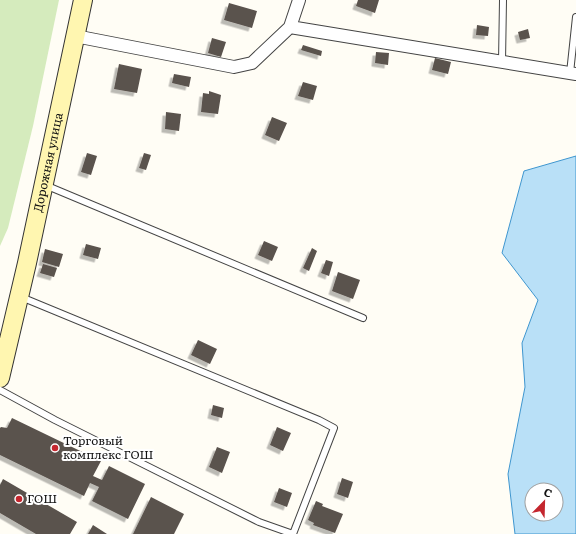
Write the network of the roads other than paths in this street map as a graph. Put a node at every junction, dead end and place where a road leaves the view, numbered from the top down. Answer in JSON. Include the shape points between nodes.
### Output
{"nodes":[{"id":1,"x":83,"y":0,"type":"edge"},
{"id":2,"x":299,"y":0,"type":"edge"},
{"id":3,"x":503,"y":0,"type":"edge"},
{"id":4,"x":576,"y":17,"type":"edge"},
{"id":5,"x":290,"y":27,"type":"junction"},
{"id":6,"x":75,"y":36,"type":"junction"},
{"id":7,"x":502,"y":62,"type":"junction"},
{"id":8,"x":573,"y":73,"type":"edge"},
{"id":9,"x":43,"y":184,"type":"junction"},
{"id":10,"x":19,"y":296,"type":"junction"},
{"id":11,"x":363,"y":318,"type":"dead end"},
{"id":12,"x":0,"y":378,"type":"edge"},
{"id":13,"x":0,"y":390,"type":"edge"}],
"edges":[{"from":1,"to":6,"type":"main road","name":"Дорожная улица"},
{"from":2,"to":5,"type":"street"},
{"from":3,"to":7,"type":"lane"},
{"from":4,"to":8,"type":"lane"},
{"from":5,"to":6,"type":"street","via":[[252,63],[234,67]]},
{"from":5,"to":7,"type":"street"},
{"from":6,"to":9,"type":"main road","name":"Дорожная улица"},
{"from":7,"to":8,"type":"street"},
{"from":9,"to":10,"type":"main road","name":"Дорожная улица"},
{"from":9,"to":11,"type":"lane"},
{"from":10,"to":12,"type":"main road","name":"Дорожная улица"},
{"from":10,"to":13,"type":"lane","via":[[334,428],[293,534],[259,522]]}]}
